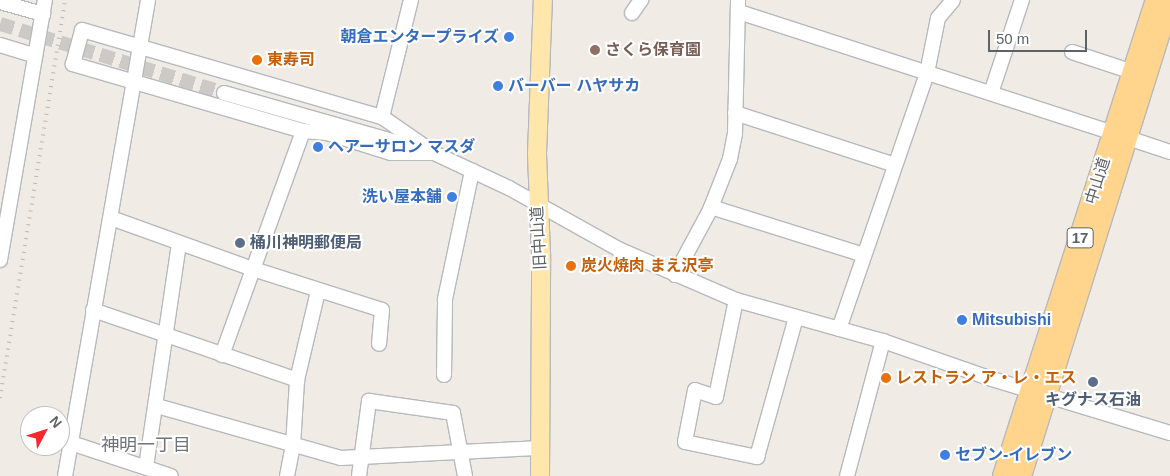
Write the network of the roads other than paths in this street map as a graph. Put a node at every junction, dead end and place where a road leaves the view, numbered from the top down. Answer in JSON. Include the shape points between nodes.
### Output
{"nodes":[{"id":1,"x":45,"y":0,"type":"edge"},
{"id":2,"x":148,"y":0,"type":"edge"},
{"id":3,"x":411,"y":0,"type":"edge"},
{"id":4,"x":544,"y":0,"type":"edge"},
{"id":5,"x":641,"y":0,"type":"edge"},
{"id":6,"x":953,"y":0,"type":"edge"},
{"id":7,"x":1022,"y":0,"type":"edge"},
{"id":8,"x":1156,"y":0,"type":"edge"},
{"id":9,"x":1170,"y":0,"type":"edge"},
{"id":10,"x":0,"y":2,"type":"edge"},
{"id":11,"x":738,"y":6,"type":"edge"},
{"id":12,"x":632,"y":13,"type":"dead end"},
{"id":13,"x":43,"y":14,"type":"junction"},
{"id":14,"x":0,"y":45,"type":"edge"},
{"id":15,"x":140,"y":46,"type":"junction"},
{"id":16,"x":1072,"y":52,"type":"dead end"},
{"id":17,"x":35,"y":56,"type":"junction"},
{"id":18,"x":1133,"y":72,"type":"junction"},
{"id":19,"x":927,"y":73,"type":"junction"},
{"id":20,"x":134,"y":82,"type":"junction"},
{"id":21,"x":224,"y":93,"type":"tunnel mouth"},
{"id":22,"x":991,"y":93,"type":"junction"},
{"id":23,"x":735,"y":113,"type":"junction"},
{"id":24,"x":382,"y":117,"type":"junction"},
{"id":25,"x":303,"y":131,"type":"junction"},
{"id":26,"x":1120,"y":135,"type":"junction"},
{"id":27,"x":1170,"y":152,"type":"edge"},
{"id":28,"x":434,"y":153,"type":"junction"},
{"id":29,"x":896,"y":165,"type":"junction"},
{"id":30,"x":472,"y":171,"type":"junction"},
{"id":31,"x":538,"y":204,"type":"junction"},
{"id":32,"x":711,"y":207,"type":"junction"},
{"id":33,"x":111,"y":218,"type":"junction"},
{"id":34,"x":179,"y":243,"type":"junction"},
{"id":35,"x":864,"y":255,"type":"junction"},
{"id":36,"x":0,"y":260,"type":"edge"},
{"id":37,"x":253,"y":269,"type":"junction"},
{"id":38,"x":676,"y":275,"type":"junction"},
{"id":39,"x":318,"y":291,"type":"junction"},
{"id":40,"x":736,"y":300,"type":"junction"},
{"id":41,"x":93,"y":310,"type":"junction"},
{"id":42,"x":796,"y":317,"type":"junction"},
{"id":43,"x":839,"y":329,"type":"junction"},
{"id":44,"x":164,"y":335,"type":"junction"},
{"id":45,"x":883,"y":341,"type":"junction"},
{"id":46,"x":379,"y":344,"type":"dead end"},
{"id":47,"x":222,"y":355,"type":"junction"},
{"id":48,"x":444,"y":375,"type":"dead end"},
{"id":49,"x":297,"y":380,"type":"junction"},
{"id":50,"x":1040,"y":392,"type":"junction"},
{"id":51,"x":157,"y":406,"type":"junction"},
{"id":52,"x":1170,"y":433,"type":"edge"},
{"id":53,"x":71,"y":443,"type":"junction"},
{"id":54,"x":293,"y":446,"type":"junction"},
{"id":55,"x":541,"y":448,"type":"junction"},
{"id":56,"x":462,"y":452,"type":"junction"},
{"id":57,"x":362,"y":457,"type":"junction"},
{"id":58,"x":146,"y":467,"type":"junction"},
{"id":59,"x":65,"y":476,"type":"edge"},
{"id":60,"x":171,"y":476,"type":"edge"},
{"id":61,"x":287,"y":476,"type":"edge"},
{"id":62,"x":359,"y":476,"type":"edge"},
{"id":63,"x":465,"y":476,"type":"edge"},
{"id":64,"x":540,"y":476,"type":"edge"},
{"id":65,"x":847,"y":476,"type":"edge"},
{"id":66,"x":1004,"y":476,"type":"edge"},
{"id":67,"x":1021,"y":476,"type":"edge"}],
"edges":[{"from":1,"to":13,"type":"street"},
{"from":2,"to":15,"type":"street"},
{"from":3,"to":24,"type":"street"},
{"from":4,"to":31,"type":"main road","name":"旧中山道"},
{"from":5,"to":12,"type":"street"},
{"from":6,"to":19,"type":"street","via":[[938,18]]},
{"from":7,"to":22,"type":"street"},
{"from":8,"to":18,"type":"highway","name":"中山道","number":"17"},
{"from":9,"to":26,"type":"highway","name":"中山道","number":"17"},
{"from":10,"to":13,"type":"street"},
{"from":11,"to":19,"type":"street"},
{"from":11,"to":23,"type":"street"},
{"from":13,"to":17,"type":"street"},
{"from":14,"to":17,"type":"street"},
{"from":15,"to":20,"type":"street"},
{"from":15,"to":20,"type":"street","via":[[82,30],[74,64]]},
{"from":15,"to":24,"type":"street"},
{"from":16,"to":18,"type":"street"},
{"from":17,"to":36,"type":"street"},
{"from":18,"to":26,"type":"highway","name":"中山道","number":"17"},
{"from":19,"to":22,"type":"street"},
{"from":19,"to":29,"type":"street"},
{"from":20,"to":25,"type":"street"},
{"from":20,"to":33,"type":"street"},
{"from":21,"to":28,"type":"street"},
{"from":22,"to":26,"type":"street"},
{"from":23,"to":29,"type":"street"},
{"from":23,"to":32,"type":"street","via":[[730,159]]},
{"from":24,"to":28,"type":"street"},
{"from":25,"to":28,"type":"street","via":[[326,133],[392,153]]},
{"from":25,"to":37,"type":"street"},
{"from":26,"to":27,"type":"street"},
{"from":26,"to":50,"type":"highway","name":"中山道","number":"17"},
{"from":28,"to":30,"type":"street"},
{"from":29,"to":35,"type":"street"},
{"from":30,"to":31,"type":"street"},
{"from":30,"to":48,"type":"street","via":[[444,299]]},
{"from":31,"to":38,"type":"street","via":[[618,249]]},
{"from":31,"to":55,"type":"main road","name":"旧中山道","via":[[542,254]]},
{"from":32,"to":35,"type":"street"},
{"from":32,"to":38,"type":"street"},
{"from":33,"to":34,"type":"street"},
{"from":33,"to":41,"type":"street"},
{"from":34,"to":37,"type":"street"},
{"from":34,"to":44,"type":"street"},
{"from":35,"to":43,"type":"street"},
{"from":37,"to":39,"type":"street"},
{"from":37,"to":47,"type":"street"},
{"from":38,"to":40,"type":"street"},
{"from":39,"to":46,"type":"street","via":[[382,310]]},
{"from":39,"to":49,"type":"street"},
{"from":40,"to":42,"type":"street"},
{"from":40,"to":42,"type":"street","via":[[716,397],[695,390],[685,442],[757,457]]},
{"from":41,"to":44,"type":"street"},
{"from":41,"to":53,"type":"street"},
{"from":42,"to":43,"type":"street"},
{"from":43,"to":45,"type":"street"},
{"from":44,"to":47,"type":"street"},
{"from":44,"to":51,"type":"street"},
{"from":45,"to":50,"type":"street"},
{"from":45,"to":65,"type":"street"},
{"from":47,"to":49,"type":"street"},
{"from":49,"to":54,"type":"street"},
{"from":50,"to":52,"type":"street"},
{"from":50,"to":66,"type":"highway","name":"中山道","number":"17"},
{"from":50,"to":67,"type":"highway","name":"中山道","number":"17"},
{"from":51,"to":54,"type":"street"},
{"from":51,"to":58,"type":"street"},
{"from":53,"to":58,"type":"street"},
{"from":53,"to":59,"type":"street"},
{"from":54,"to":57,"type":"street","via":[[341,458]]},
{"from":54,"to":61,"type":"street"},
{"from":55,"to":56,"type":"street"},
{"from":55,"to":64,"type":"main road","name":"旧中山道"},
{"from":56,"to":57,"type":"street"},
{"from":56,"to":57,"type":"street","via":[[453,413],[369,401]]},
{"from":56,"to":63,"type":"street"},
{"from":57,"to":62,"type":"street"},
{"from":58,"to":60,"type":"street"}]}
